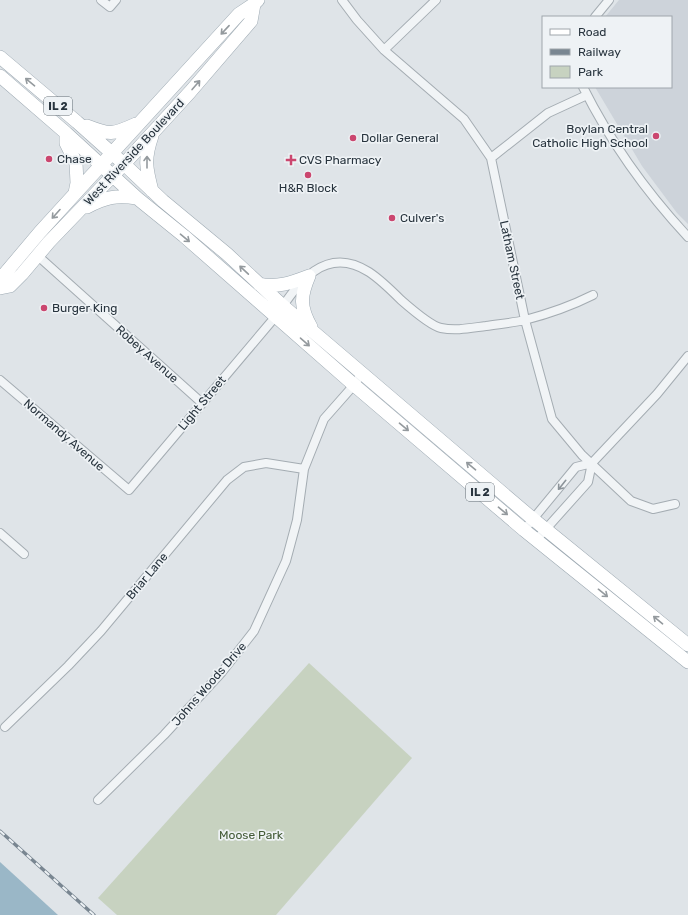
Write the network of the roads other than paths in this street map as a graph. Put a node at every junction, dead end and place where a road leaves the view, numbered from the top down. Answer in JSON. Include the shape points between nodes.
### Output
{"nodes":[{"id":1,"x":102,"y":0,"type":"edge"},
{"id":2,"x":116,"y":0,"type":"edge"},
{"id":3,"x":342,"y":0,"type":"edge"},
{"id":4,"x":436,"y":0,"type":"edge"},
{"id":5,"x":609,"y":0,"type":"edge"},
{"id":6,"x":256,"y":2,"type":"edge"},
{"id":7,"x":596,"y":16,"type":"edge"},
{"id":8,"x":384,"y":50,"type":"junction"},
{"id":9,"x":0,"y":57,"type":"edge"},
{"id":10,"x":0,"y":76,"type":"edge"},
{"id":11,"x":584,"y":88,"type":"edge"},
{"id":12,"x":587,"y":95,"type":"junction"},
{"id":13,"x":77,"y":122,"type":"junction"},
{"id":14,"x":139,"y":123,"type":"junction"},
{"id":15,"x":66,"y":133,"type":"junction"},
{"id":16,"x":153,"y":133,"type":"junction"},
{"id":17,"x":112,"y":153,"type":"junction"},
{"id":18,"x":491,"y":158,"type":"junction"},
{"id":19,"x":124,"y":164,"type":"junction"},
{"id":20,"x":101,"y":165,"type":"junction"},
{"id":21,"x":113,"y":176,"type":"junction"},
{"id":22,"x":152,"y":191,"type":"junction"},
{"id":23,"x":75,"y":193,"type":"junction"},
{"id":24,"x":137,"y":198,"type":"junction"},
{"id":25,"x":78,"y":211,"type":"junction"},
{"id":26,"x":688,"y":237,"type":"edge"},
{"id":27,"x":38,"y":256,"type":"junction"},
{"id":28,"x":309,"y":276,"type":"junction"},
{"id":29,"x":258,"y":284,"type":"junction"},
{"id":30,"x":0,"y":288,"type":"edge"},
{"id":31,"x":593,"y":295,"type":"dead end"},
{"id":32,"x":279,"y":311,"type":"junction"},
{"id":33,"x":525,"y":320,"type":"junction"},
{"id":34,"x":315,"y":334,"type":"junction"},
{"id":35,"x":688,"y":356,"type":"edge"},
{"id":36,"x":362,"y":373,"type":"junction"},
{"id":37,"x":0,"y":380,"type":"edge"},
{"id":38,"x":354,"y":385,"type":"junction"},
{"id":39,"x":202,"y":403,"type":"junction"},
{"id":40,"x":592,"y":463,"type":"junction"},
{"id":41,"x":304,"y":469,"type":"junction"},
{"id":42,"x":129,"y":490,"type":"joint"},
{"id":43,"x":675,"y":504,"type":"dead end"},
{"id":44,"x":533,"y":519,"type":"junction"},
{"id":45,"x":546,"y":529,"type":"junction"},
{"id":46,"x":524,"y":530,"type":"junction"},
{"id":47,"x":0,"y":533,"type":"edge"},
{"id":48,"x":537,"y":539,"type":"junction"},
{"id":49,"x":24,"y":554,"type":"dead end"},
{"id":50,"x":688,"y":645,"type":"edge"},
{"id":51,"x":688,"y":662,"type":"edge"},
{"id":52,"x":5,"y":727,"type":"dead end"},
{"id":53,"x":98,"y":800,"type":"dead end"}],
"edges":[{"from":1,"to":2,"type":"street","via":[[110,7]]},
{"from":3,"to":8,"type":"street","name":"Latham Street"},
{"from":4,"to":8,"type":"street"},
{"from":5,"to":7,"type":"street"},
{"from":6,"to":14,"type":"main road","name":"West Riverside Boulevard","one_way":true,"via":[[239,14]]},
{"from":16,"to":6,"type":"main road","name":"West Riverside Boulevard","one_way":true,"via":[[251,21]]},
{"from":8,"to":18,"type":"street","name":"Latham Street","via":[[464,119]]},
{"from":13,"to":9,"type":"main road","number":"IL 2","one_way":true},
{"from":10,"to":15,"type":"main road","number":"IL 2"},
{"from":11,"to":12,"type":"street"},
{"from":12,"to":18,"type":"street","via":[[548,113]]},
{"from":12,"to":26,"type":"street","via":[[648,189]]},
{"from":13,"to":14,"type":"main road","via":[[107,134]]},
{"from":13,"to":17,"type":"main road","number":"IL 2"},
{"from":14,"to":17,"type":"main road","name":"West Riverside Boulevard"},
{"from":15,"to":20,"type":"main road","number":"IL 2"},
{"from":15,"to":23,"type":"main road","via":[[66,143],[76,162]]},
{"from":16,"to":19,"type":"main road","name":"West Riverside Boulevard"},
{"from":22,"to":16,"type":"main road","one_way":true,"via":[[146,162]]},
{"from":17,"to":19,"type":"main road","number":"IL 2"},
{"from":17,"to":20,"type":"main road","name":"West Riverside Boulevard"},
{"from":18,"to":33,"type":"street","name":"Latham Street"},
{"from":19,"to":21,"type":"main road","name":"West Riverside Boulevard"},
{"from":19,"to":22,"type":"main road","number":"IL 2"},
{"from":20,"to":21,"type":"main road","number":"IL 2"},
{"from":20,"to":23,"type":"main road","name":"West Riverside Boulevard"},
{"from":21,"to":24,"type":"main road","number":"IL 2"},
{"from":21,"to":25,"type":"main road","name":"West Riverside Boulevard"},
{"from":29,"to":22,"type":"main road","number":"IL 2","one_way":true,"via":[[227,254]]},
{"from":23,"to":30,"type":"main road","name":"West Riverside Boulevard","one_way":true,"via":[[2,278]]},
{"from":24,"to":25,"type":"main road","via":[[114,196]]},
{"from":24,"to":32,"type":"main road","number":"IL 2","one_way":true},
{"from":25,"to":27,"type":"main road","name":"West Riverside Boulevard"},
{"from":27,"to":30,"type":"main road","name":"West Riverside Boulevard","via":[[10,286]]},
{"from":27,"to":39,"type":"street","name":"Robey Avenue"},
{"from":28,"to":29,"type":"main road","via":[[285,285]]},
{"from":28,"to":32,"type":"street","name":"Light Street","via":[[295,289]]},
{"from":28,"to":33,"type":"street","name":"Light Street","via":[[326,264],[338,262],[361,268],[439,328],[458,330]]},
{"from":28,"to":34,"type":"main road","via":[[303,292],[303,311]]},
{"from":29,"to":32,"type":"main road","number":"IL 2"},
{"from":31,"to":33,"type":"street","name":"Light Street","via":[[570,306]]},
{"from":32,"to":34,"type":"main road","number":"IL 2"},
{"from":32,"to":38,"type":"main road","number":"IL 2","one_way":true},
{"from":32,"to":39,"type":"street","name":"Light Street"},
{"from":33,"to":40,"type":"street","name":"Latham Street","via":[[552,419],[582,455]]},
{"from":34,"to":36,"type":"main road","number":"IL 2"},
{"from":35,"to":40,"type":"street","via":[[657,394]]},
{"from":36,"to":38,"type":"street","name":"Johns Woods Drive"},
{"from":44,"to":36,"type":"main road","number":"IL 2","one_way":true},
{"from":37,"to":42,"type":"street","name":"Normandy Avenue"},
{"from":38,"to":41,"type":"street","name":"Johns Woods Drive","via":[[324,419]]},
{"from":38,"to":46,"type":"main road","number":"IL 2","one_way":true},
{"from":39,"to":42,"type":"street","name":"Light Street"},
{"from":40,"to":43,"type":"street","name":"Latham Street","via":[[632,501],[653,509]]},
{"from":40,"to":44,"type":"street","one_way":true,"via":[[576,467]]},
{"from":40,"to":45,"type":"street","via":[[588,482]]},
{"from":41,"to":52,"type":"street","name":"Briar Lane","via":[[266,463],[244,467],[228,480],[101,631]]},
{"from":41,"to":53,"type":"street","name":"Johns Woods Drive","via":[[297,520],[286,561],[254,631],[222,672],[169,730]]},
{"from":44,"to":45,"type":"main road","number":"IL 2"},
{"from":44,"to":46,"type":"street"},
{"from":45,"to":48,"type":"street"},
{"from":50,"to":45,"type":"main road","number":"IL 2","one_way":true},
{"from":46,"to":48,"type":"main road","number":"IL 2"},
{"from":47,"to":49,"type":"street"},
{"from":48,"to":51,"type":"main road","number":"IL 2","one_way":true}]}
